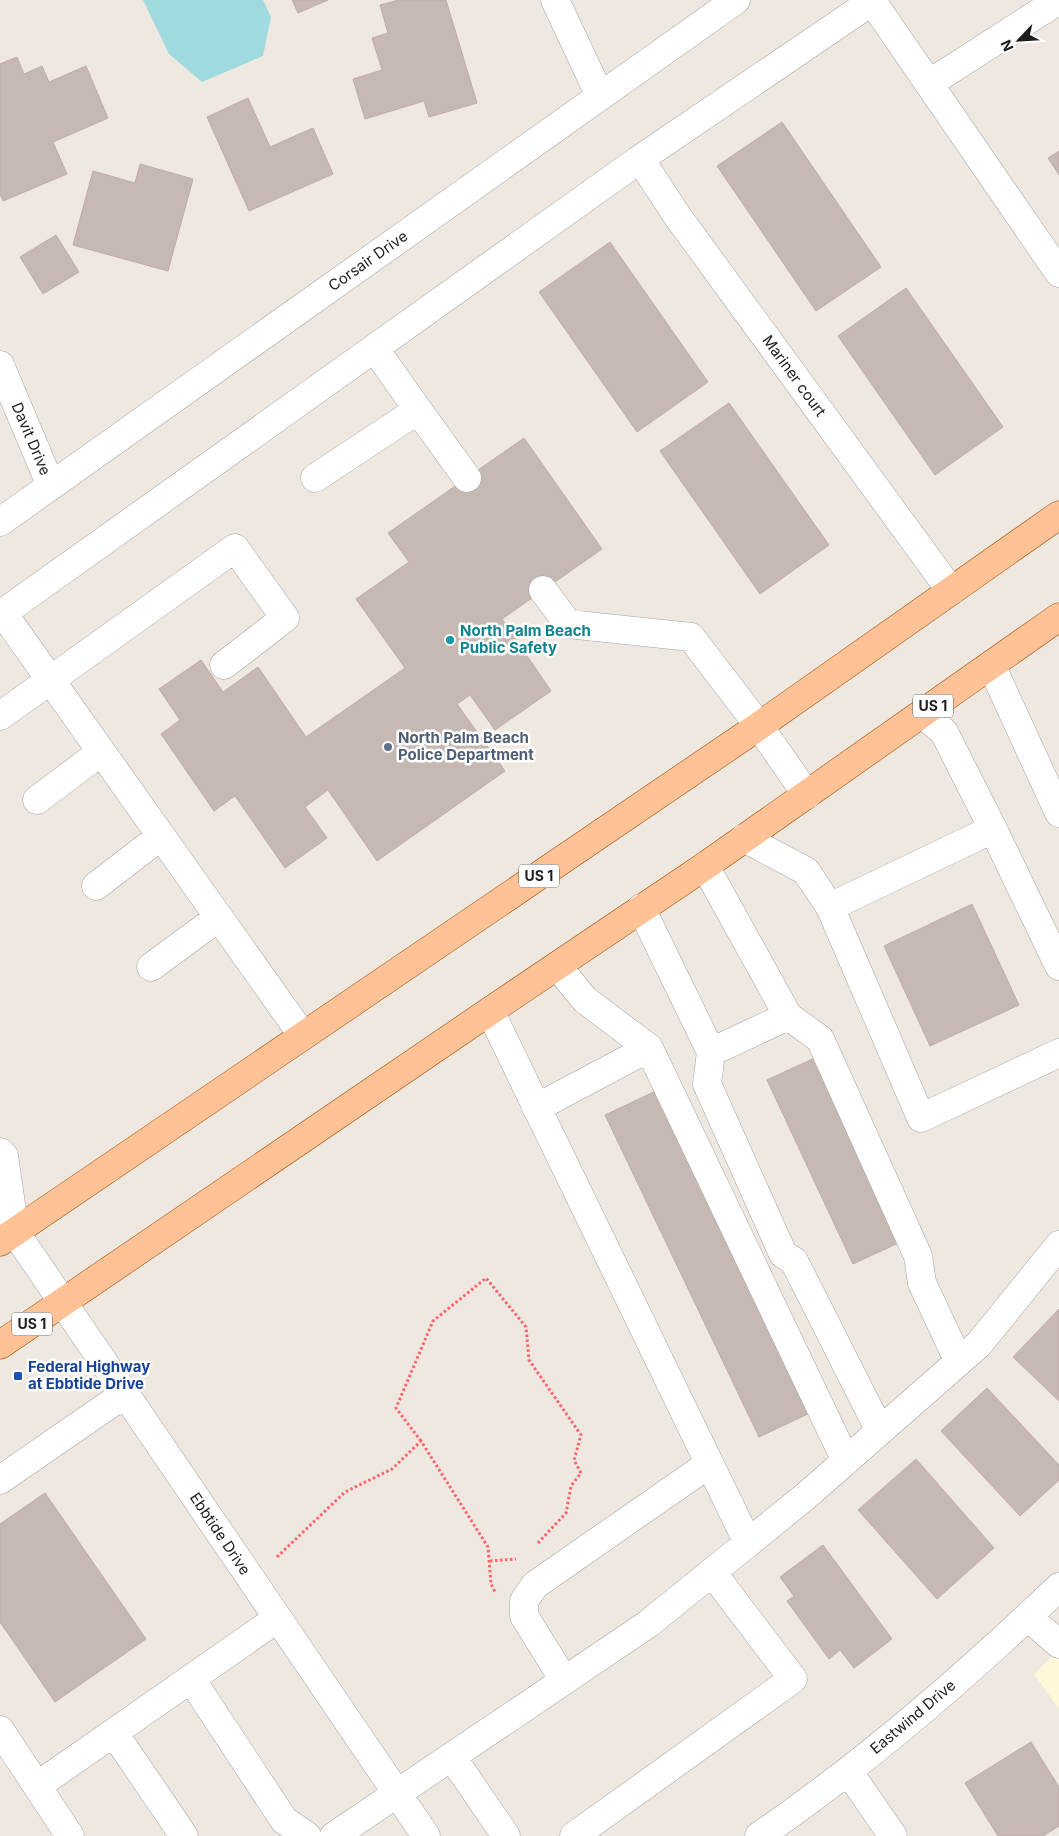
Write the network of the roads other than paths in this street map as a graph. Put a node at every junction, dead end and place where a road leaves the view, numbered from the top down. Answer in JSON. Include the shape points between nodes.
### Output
{"nodes":[{"id":1,"x":555,"y":0,"type":"edge"},
{"id":2,"x":736,"y":0,"type":"edge"},
{"id":3,"x":1059,"y":0,"type":"edge"},
{"id":4,"x":873,"y":1,"type":"edge"},
{"id":5,"x":930,"y":83,"type":"junction"},
{"id":6,"x":600,"y":96,"type":"junction"},
{"id":7,"x":640,"y":159,"type":"junction"},
{"id":8,"x":1059,"y":273,"type":"edge"},
{"id":9,"x":375,"y":349,"type":"junction"},
{"id":10,"x":0,"y":365,"type":"edge"},
{"id":11,"x":418,"y":410,"type":"junction"},
{"id":12,"x":315,"y":478,"type":"dead end"},
{"id":13,"x":467,"y":478,"type":"dead end"},
{"id":14,"x":51,"y":486,"type":"junction"},
{"id":15,"x":1059,"y":515,"type":"edge"},
{"id":16,"x":0,"y":522,"type":"edge"},
{"id":17,"x":543,"y":590,"type":"dead end"},
{"id":18,"x":951,"y":591,"type":"junction"},
{"id":19,"x":2,"y":614,"type":"edge"},
{"id":20,"x":1059,"y":617,"type":"edge"},
{"id":21,"x":224,"y":665,"type":"dead end"},
{"id":22,"x":991,"y":665,"type":"junction"},
{"id":23,"x":49,"y":679,"type":"junction"},
{"id":24,"x":922,"y":714,"type":"junction"},
{"id":25,"x":0,"y":716,"type":"edge"},
{"id":26,"x":759,"y":726,"type":"junction"},
{"id":27,"x":101,"y":752,"type":"junction"},
{"id":28,"x":807,"y":795,"type":"junction"},
{"id":29,"x":37,"y":800,"type":"dead end"},
{"id":30,"x":1059,"y":813,"type":"edge"},
{"id":31,"x":993,"y":828,"type":"junction"},
{"id":32,"x":161,"y":836,"type":"junction"},
{"id":33,"x":744,"y":838,"type":"junction"},
{"id":34,"x":706,"y":866,"type":"junction"},
{"id":35,"x":96,"y":886,"type":"dead end"},
{"id":36,"x":830,"y":907,"type":"junction"},
{"id":37,"x":641,"y":908,"type":"junction"},
{"id":38,"x":219,"y":917,"type":"junction"},
{"id":39,"x":1059,"y":966,"type":"edge"},
{"id":40,"x":151,"y":967,"type":"dead end"},
{"id":41,"x":558,"y":967,"type":"junction"},
{"id":42,"x":490,"y":1011,"type":"junction"},
{"id":43,"x":788,"y":1016,"type":"junction"},
{"id":44,"x":303,"y":1036,"type":"junction"},
{"id":45,"x":649,"y":1048,"type":"junction"},
{"id":46,"x":711,"y":1052,"type":"junction"},
{"id":47,"x":1059,"y":1053,"type":"edge"},
{"id":48,"x":536,"y":1108,"type":"junction"},
{"id":49,"x":0,"y":1152,"type":"edge"},
{"id":50,"x":5,"y":1231,"type":"edge"},
{"id":51,"x":1059,"y":1245,"type":"edge"},
{"id":52,"x":64,"y":1302,"type":"junction"},
{"id":53,"x":0,"y":1346,"type":"edge"},
{"id":54,"x":959,"y":1362,"type":"junction"},
{"id":55,"x":126,"y":1393,"type":"junction"},
{"id":56,"x":880,"y":1431,"type":"junction"},
{"id":57,"x":846,"y":1461,"type":"junction"},
{"id":58,"x":709,"y":1464,"type":"junction"},
{"id":59,"x":0,"y":1480,"type":"edge"},
{"id":60,"x":748,"y":1543,"type":"junction"},
{"id":61,"x":712,"y":1572,"type":"junction"},
{"id":62,"x":1059,"y":1587,"type":"edge"},
{"id":63,"x":1028,"y":1617,"type":"junction"},
{"id":64,"x":278,"y":1618,"type":"junction"},
{"id":65,"x":1059,"y":1644,"type":"edge"},
{"id":66,"x":191,"y":1679,"type":"junction"},
{"id":67,"x":564,"y":1680,"type":"junction"},
{"id":68,"x":0,"y":1730,"type":"edge"},
{"id":69,"x":114,"y":1733,"type":"junction"},
{"id":70,"x":452,"y":1757,"type":"junction"},
{"id":71,"x":848,"y":1771,"type":"junction"},
{"id":72,"x":37,"y":1786,"type":"junction"},
{"id":73,"x":396,"y":1793,"type":"junction"},
{"id":74,"x":70,"y":1836,"type":"edge"},
{"id":75,"x":184,"y":1836,"type":"edge"},
{"id":76,"x":307,"y":1836,"type":"edge"},
{"id":77,"x":334,"y":1836,"type":"edge"},
{"id":78,"x":426,"y":1836,"type":"edge"},
{"id":79,"x":506,"y":1836,"type":"edge"},
{"id":80,"x":574,"y":1836,"type":"edge"},
{"id":81,"x":759,"y":1836,"type":"edge"},
{"id":82,"x":893,"y":1836,"type":"edge"}],
"edges":[{"from":1,"to":6,"type":"street"},
{"from":2,"to":6,"type":"street","name":"Corsair Drive"},
{"from":3,"to":5,"type":"street"},
{"from":4,"to":5,"type":"street"},
{"from":4,"to":7,"type":"street"},
{"from":5,"to":8,"type":"street"},
{"from":6,"to":14,"type":"street","name":"Corsair Drive"},
{"from":7,"to":9,"type":"street"},
{"from":7,"to":18,"type":"street","name":"Mariner court","via":[[678,217]]},
{"from":9,"to":11,"type":"street"},
{"from":9,"to":19,"type":"street"},
{"from":10,"to":14,"type":"street","name":"Davit Drive"},
{"from":11,"to":12,"type":"street"},
{"from":11,"to":13,"type":"street"},
{"from":14,"to":16,"type":"street","name":"Corsair Drive"},
{"from":15,"to":18,"type":"main road","name":"US 1","number":"US 1"},
{"from":17,"to":26,"type":"street","via":[[568,624],[691,637]]},
{"from":18,"to":26,"type":"main road","name":"US 1","number":"US 1"},
{"from":19,"to":23,"type":"street"},
{"from":20,"to":22,"type":"main road","number":"US 1"},
{"from":21,"to":23,"type":"street","via":[[285,618],[235,548]]},
{"from":22,"to":24,"type":"main road","number":"US 1"},
{"from":22,"to":30,"type":"street"},
{"from":23,"to":25,"type":"street"},
{"from":23,"to":27,"type":"street"},
{"from":24,"to":28,"type":"main road","number":"US 1"},
{"from":24,"to":31,"type":"street","via":[[944,732]]},
{"from":26,"to":28,"type":"street"},
{"from":26,"to":44,"type":"main road","name":"US 1","number":"US 1"},
{"from":27,"to":29,"type":"street"},
{"from":27,"to":32,"type":"street"},
{"from":28,"to":33,"type":"main road","number":"US 1"},
{"from":31,"to":36,"type":"street"},
{"from":31,"to":39,"type":"street"},
{"from":32,"to":35,"type":"street"},
{"from":32,"to":38,"type":"street"},
{"from":33,"to":34,"type":"main road","number":"US 1"},
{"from":33,"to":36,"type":"street","via":[[806,871]]},
{"from":34,"to":37,"type":"main road","number":"US 1"},
{"from":34,"to":43,"type":"street"},
{"from":36,"to":47,"type":"street","via":[[921,1118]]},
{"from":37,"to":41,"type":"main road","number":"US 1"},
{"from":37,"to":46,"type":"street"},
{"from":38,"to":40,"type":"street"},
{"from":38,"to":44,"type":"street"},
{"from":41,"to":42,"type":"main road","number":"US 1"},
{"from":41,"to":45,"type":"street","via":[[585,1000]]},
{"from":42,"to":48,"type":"street"},
{"from":42,"to":52,"type":"main road","number":"US 1"},
{"from":43,"to":46,"type":"street"},
{"from":43,"to":54,"type":"street","via":[[820,1039],[918,1256],[922,1283]]},
{"from":44,"to":50,"type":"main road","name":"US 1","number":"US 1"},
{"from":45,"to":48,"type":"street"},
{"from":45,"to":57,"type":"street"},
{"from":46,"to":56,"type":"street","via":[[706,1084],[782,1254],[794,1261]]},
{"from":48,"to":58,"type":"street"},
{"from":49,"to":50,"type":"street","name":"Ebbtide Drive","via":[[4,1156]]},
{"from":50,"to":52,"type":"street","name":"Ebbtide Drive"},
{"from":51,"to":54,"type":"street","via":[[979,1344]]},
{"from":52,"to":53,"type":"main road","number":"US 1"},
{"from":52,"to":55,"type":"street","name":"Ebbtide Drive"},
{"from":54,"to":56,"type":"street"},
{"from":55,"to":59,"type":"street"},
{"from":55,"to":64,"type":"street","name":"Ebbtide Drive"},
{"from":56,"to":57,"type":"street"},
{"from":57,"to":60,"type":"street"},
{"from":58,"to":60,"type":"street"},
{"from":58,"to":67,"type":"street","via":[[543,1579],[524,1601],[524,1616]]},
{"from":60,"to":61,"type":"street"},
{"from":61,"to":67,"type":"street","via":[[648,1624]]},
{"from":61,"to":80,"type":"street","via":[[793,1679]]},
{"from":62,"to":63,"type":"street","name":"Eastwind Drive"},
{"from":63,"to":65,"type":"street"},
{"from":63,"to":71,"type":"street","name":"Eastwind Drive"},
{"from":64,"to":66,"type":"street"},
{"from":64,"to":73,"type":"street","name":"Ebbtide Drive"},
{"from":66,"to":69,"type":"street"},
{"from":66,"to":76,"type":"street","via":[[284,1820]]},
{"from":67,"to":70,"type":"street"},
{"from":68,"to":72,"type":"street"},
{"from":69,"to":72,"type":"street"},
{"from":69,"to":75,"type":"street"},
{"from":70,"to":73,"type":"street"},
{"from":70,"to":79,"type":"street"},
{"from":71,"to":81,"type":"street","name":"Eastwind Drive"},
{"from":71,"to":82,"type":"street"},
{"from":72,"to":74,"type":"street"},
{"from":73,"to":77,"type":"street"},
{"from":73,"to":78,"type":"street","name":"Ebbtide Drive"}]}
